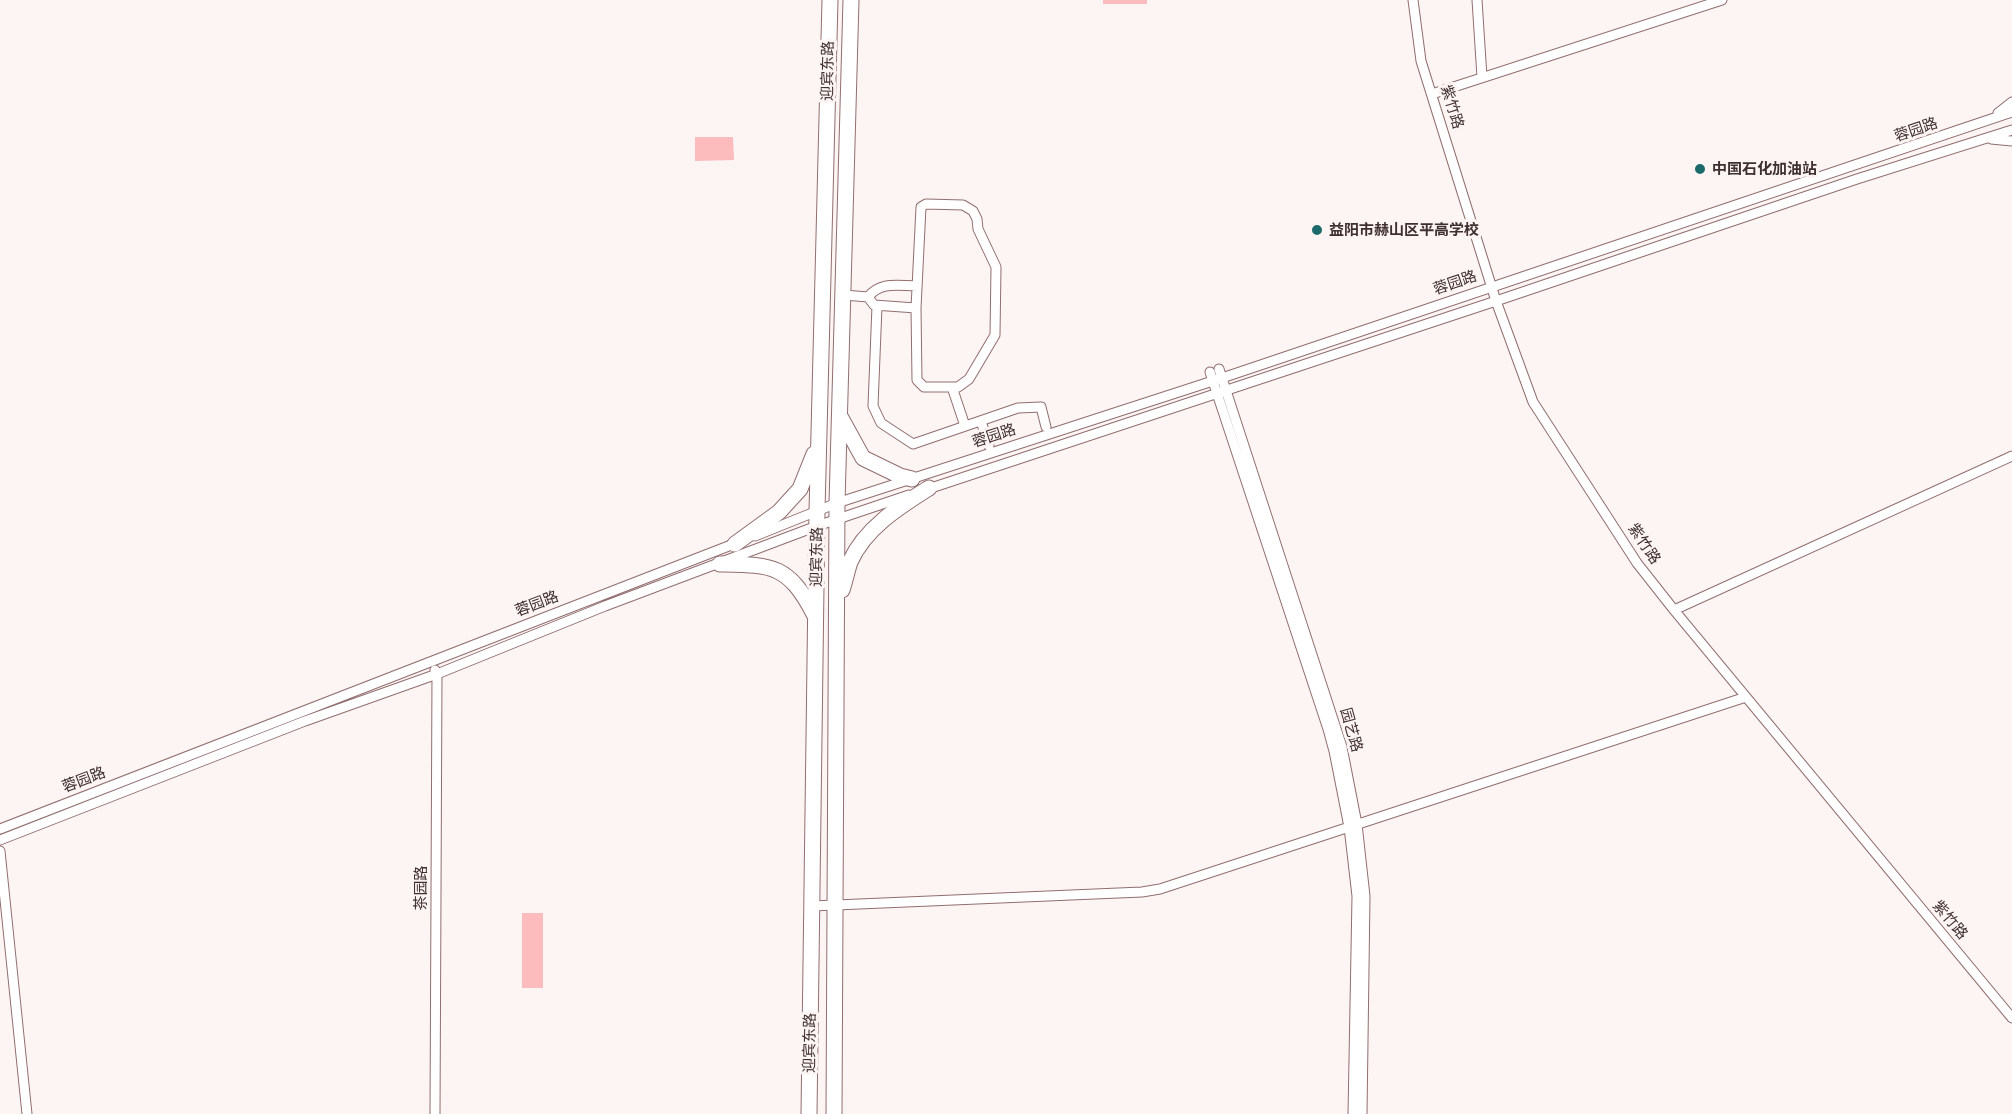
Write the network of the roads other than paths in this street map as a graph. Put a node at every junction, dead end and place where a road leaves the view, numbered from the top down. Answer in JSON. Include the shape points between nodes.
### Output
{"nodes":[{"id":1,"x":830,"y":0,"type":"edge"},
{"id":2,"x":851,"y":0,"type":"edge"},
{"id":3,"x":1413,"y":0,"type":"edge"},
{"id":4,"x":1477,"y":0,"type":"edge"},
{"id":5,"x":1722,"y":0,"type":"edge"},
{"id":6,"x":829,"y":33,"type":"junction"},
{"id":7,"x":850,"y":33,"type":"junction"},
{"id":8,"x":1482,"y":77,"type":"junction"},
{"id":9,"x":1432,"y":94,"type":"junction"},
{"id":10,"x":2012,"y":102,"type":"edge"},
{"id":11,"x":2012,"y":112,"type":"edge"},
{"id":12,"x":1984,"y":122,"type":"junction"},
{"id":13,"x":2012,"y":130,"type":"edge"},
{"id":14,"x":1986,"y":139,"type":"junction"},
{"id":15,"x":2012,"y":141,"type":"edge"},
{"id":16,"x":917,"y":286,"type":"junction"},
{"id":17,"x":1492,"y":286,"type":"junction"},
{"id":18,"x":844,"y":295,"type":"junction"},
{"id":19,"x":868,"y":297,"type":"junction"},
{"id":20,"x":1496,"y":301,"type":"junction"},
{"id":21,"x":877,"y":306,"type":"junction"},
{"id":22,"x":916,"y":308,"type":"junction"},
{"id":23,"x":1216,"y":375,"type":"junction"},
{"id":24,"x":952,"y":387,"type":"junction"},
{"id":25,"x":1221,"y":391,"type":"junction"},
{"id":26,"x":820,"y":399,"type":"junction"},
{"id":27,"x":841,"y":400,"type":"junction"},
{"id":28,"x":841,"y":418,"type":"junction"},
{"id":29,"x":981,"y":421,"type":"junction"},
{"id":30,"x":964,"y":426,"type":"junction"},
{"id":31,"x":1046,"y":427,"type":"dead end"},
{"id":32,"x":819,"y":442,"type":"junction"},
{"id":33,"x":988,"y":446,"type":"dead end"},
{"id":34,"x":2012,"y":456,"type":"edge"},
{"id":35,"x":912,"y":479,"type":"junction"},
{"id":36,"x":929,"y":488,"type":"junction"},
{"id":37,"x":837,"y":503,"type":"junction"},
{"id":38,"x":817,"y":510,"type":"junction"},
{"id":39,"x":838,"y":520,"type":"junction"},
{"id":40,"x":818,"y":526,"type":"junction"},
{"id":41,"x":735,"y":544,"type":"junction"},
{"id":42,"x":720,"y":564,"type":"junction"},
{"id":43,"x":1674,"y":610,"type":"junction"},
{"id":44,"x":837,"y":614,"type":"junction"},
{"id":45,"x":815,"y":618,"type":"junction"},
{"id":46,"x":433,"y":662,"type":"junction"},
{"id":47,"x":437,"y":674,"type":"junction"},
{"id":48,"x":1746,"y":697,"type":"junction"},
{"id":49,"x":1353,"y":825,"type":"junction"},
{"id":50,"x":0,"y":828,"type":"edge"},
{"id":51,"x":0,"y":840,"type":"edge"},
{"id":52,"x":0,"y":851,"type":"edge"},
{"id":53,"x":835,"y":905,"type":"junction"},
{"id":54,"x":812,"y":906,"type":"junction"},
{"id":55,"x":2012,"y":1018,"type":"edge"},
{"id":56,"x":27,"y":1114,"type":"edge"},
{"id":57,"x":435,"y":1114,"type":"edge"},
{"id":58,"x":810,"y":1114,"type":"edge"},
{"id":59,"x":834,"y":1114,"type":"edge"},
{"id":60,"x":1353,"y":1114,"type":"edge"},
{"id":61,"x":1362,"y":1114,"type":"edge"}],
"edges":[{"from":1,"to":6,"type":"highway","name":"迎宾东路"},
{"from":2,"to":7,"type":"highway","name":"迎宾东路"},
{"from":3,"to":9,"type":"street","name":"紫竹路","via":[[1421,61]]},
{"from":4,"to":8,"type":"street"},
{"from":5,"to":8,"type":"street"},
{"from":6,"to":7,"type":"highway"},
{"from":6,"to":26,"type":"highway","name":"迎宾东路"},
{"from":7,"to":18,"type":"highway","name":"迎宾东路"},
{"from":8,"to":9,"type":"street"},
{"from":9,"to":17,"type":"street","name":"紫竹路"},
{"from":10,"to":12,"type":"street"},
{"from":11,"to":12,"type":"street","name":"蓉园路"},
{"from":12,"to":17,"type":"street","name":"蓉园路"},
{"from":13,"to":14,"type":"street","name":"蓉园路"},
{"from":14,"to":15,"type":"street"},
{"from":14,"to":20,"type":"street","name":"蓉园路","via":[[1857,178]]},
{"from":16,"to":19,"type":"street","via":[[883,285]]},
{"from":16,"to":22,"type":"street"},
{"from":16,"to":24,"type":"street","via":[[921,207],[963,205],[973,211],[996,267],[995,335],[969,380]]},
{"from":17,"to":20,"type":"street","name":"紫竹路"},
{"from":17,"to":23,"type":"street","name":"蓉园路"},
{"from":18,"to":19,"type":"street"},
{"from":18,"to":27,"type":"highway","name":"迎宾东路"},
{"from":19,"to":21,"type":"street"},
{"from":20,"to":25,"type":"street","name":"蓉园路"},
{"from":20,"to":43,"type":"street","name":"紫竹路","via":[[1533,402],[1637,563]]},
{"from":21,"to":22,"type":"street"},
{"from":21,"to":30,"type":"street","via":[[873,406],[881,423],[913,444]]},
{"from":22,"to":24,"type":"street","via":[[917,380],[924,387]]},
{"from":23,"to":25,"type":"street","name":"园艺路"},
{"from":23,"to":35,"type":"street","name":"蓉园路"},
{"from":24,"to":30,"type":"street"},
{"from":25,"to":36,"type":"street","name":"蓉园路"},
{"from":25,"to":49,"type":"street","name":"园艺路","via":[[1331,740]]},
{"from":26,"to":27,"type":"highway"},
{"from":26,"to":32,"type":"highway","name":"迎宾东路"},
{"from":27,"to":28,"type":"highway","name":"迎宾东路"},
{"from":28,"to":35,"type":"highway","via":[[863,458]]},
{"from":28,"to":37,"type":"highway","name":"迎宾东路"},
{"from":29,"to":30,"type":"street"},
{"from":29,"to":31,"type":"street","via":[[1018,408],[1041,407]]},
{"from":29,"to":33,"type":"street"},
{"from":32,"to":38,"type":"highway","name":"迎宾东路"},
{"from":32,"to":41,"type":"highway","via":[[800,489],[779,512]]},
{"from":34,"to":43,"type":"street"},
{"from":35,"to":37,"type":"street","name":"蓉园路"},
{"from":36,"to":39,"type":"street","name":"蓉园路"},
{"from":36,"to":44,"type":"highway","via":[[893,511],[866,536],[850,561]]},
{"from":37,"to":38,"type":"street","name":"蓉园路"},
{"from":37,"to":39,"type":"highway","name":"迎宾东路"},
{"from":38,"to":40,"type":"highway","name":"迎宾东路"},
{"from":38,"to":41,"type":"street","name":"蓉园路"},
{"from":39,"to":40,"type":"street","name":"蓉园路"},
{"from":39,"to":44,"type":"highway","name":"迎宾东路"},
{"from":40,"to":42,"type":"street","name":"蓉园路"},
{"from":40,"to":45,"type":"highway","name":"迎宾东路"},
{"from":41,"to":46,"type":"street","name":"蓉园路"},
{"from":42,"to":45,"type":"highway","via":[[758,565],[785,574],[803,592]]},
{"from":42,"to":47,"type":"street","name":"蓉园路"},
{"from":43,"to":48,"type":"street","name":"紫竹路"},
{"from":44,"to":45,"type":"highway"},
{"from":44,"to":53,"type":"highway","name":"迎宾东路"},
{"from":45,"to":54,"type":"highway","name":"迎宾东路"},
{"from":46,"to":47,"type":"street","name":"茶园路"},
{"from":46,"to":50,"type":"street","name":"蓉园路"},
{"from":47,"to":51,"type":"street","name":"蓉园路","via":[[304,721]]},
{"from":47,"to":57,"type":"street","name":"茶园路"},
{"from":48,"to":49,"type":"street"},
{"from":48,"to":55,"type":"street","name":"紫竹路"},
{"from":49,"to":53,"type":"street","via":[[1142,892]]},
{"from":49,"to":60,"type":"street","name":"园艺路","via":[[1357,896]]},
{"from":49,"to":61,"type":"street","name":"园艺路","via":[[1365,896]]},
{"from":52,"to":56,"type":"street"},
{"from":53,"to":54,"type":"street"},
{"from":53,"to":59,"type":"highway","name":"迎宾东路"},
{"from":54,"to":58,"type":"highway","name":"迎宾东路"}]}
